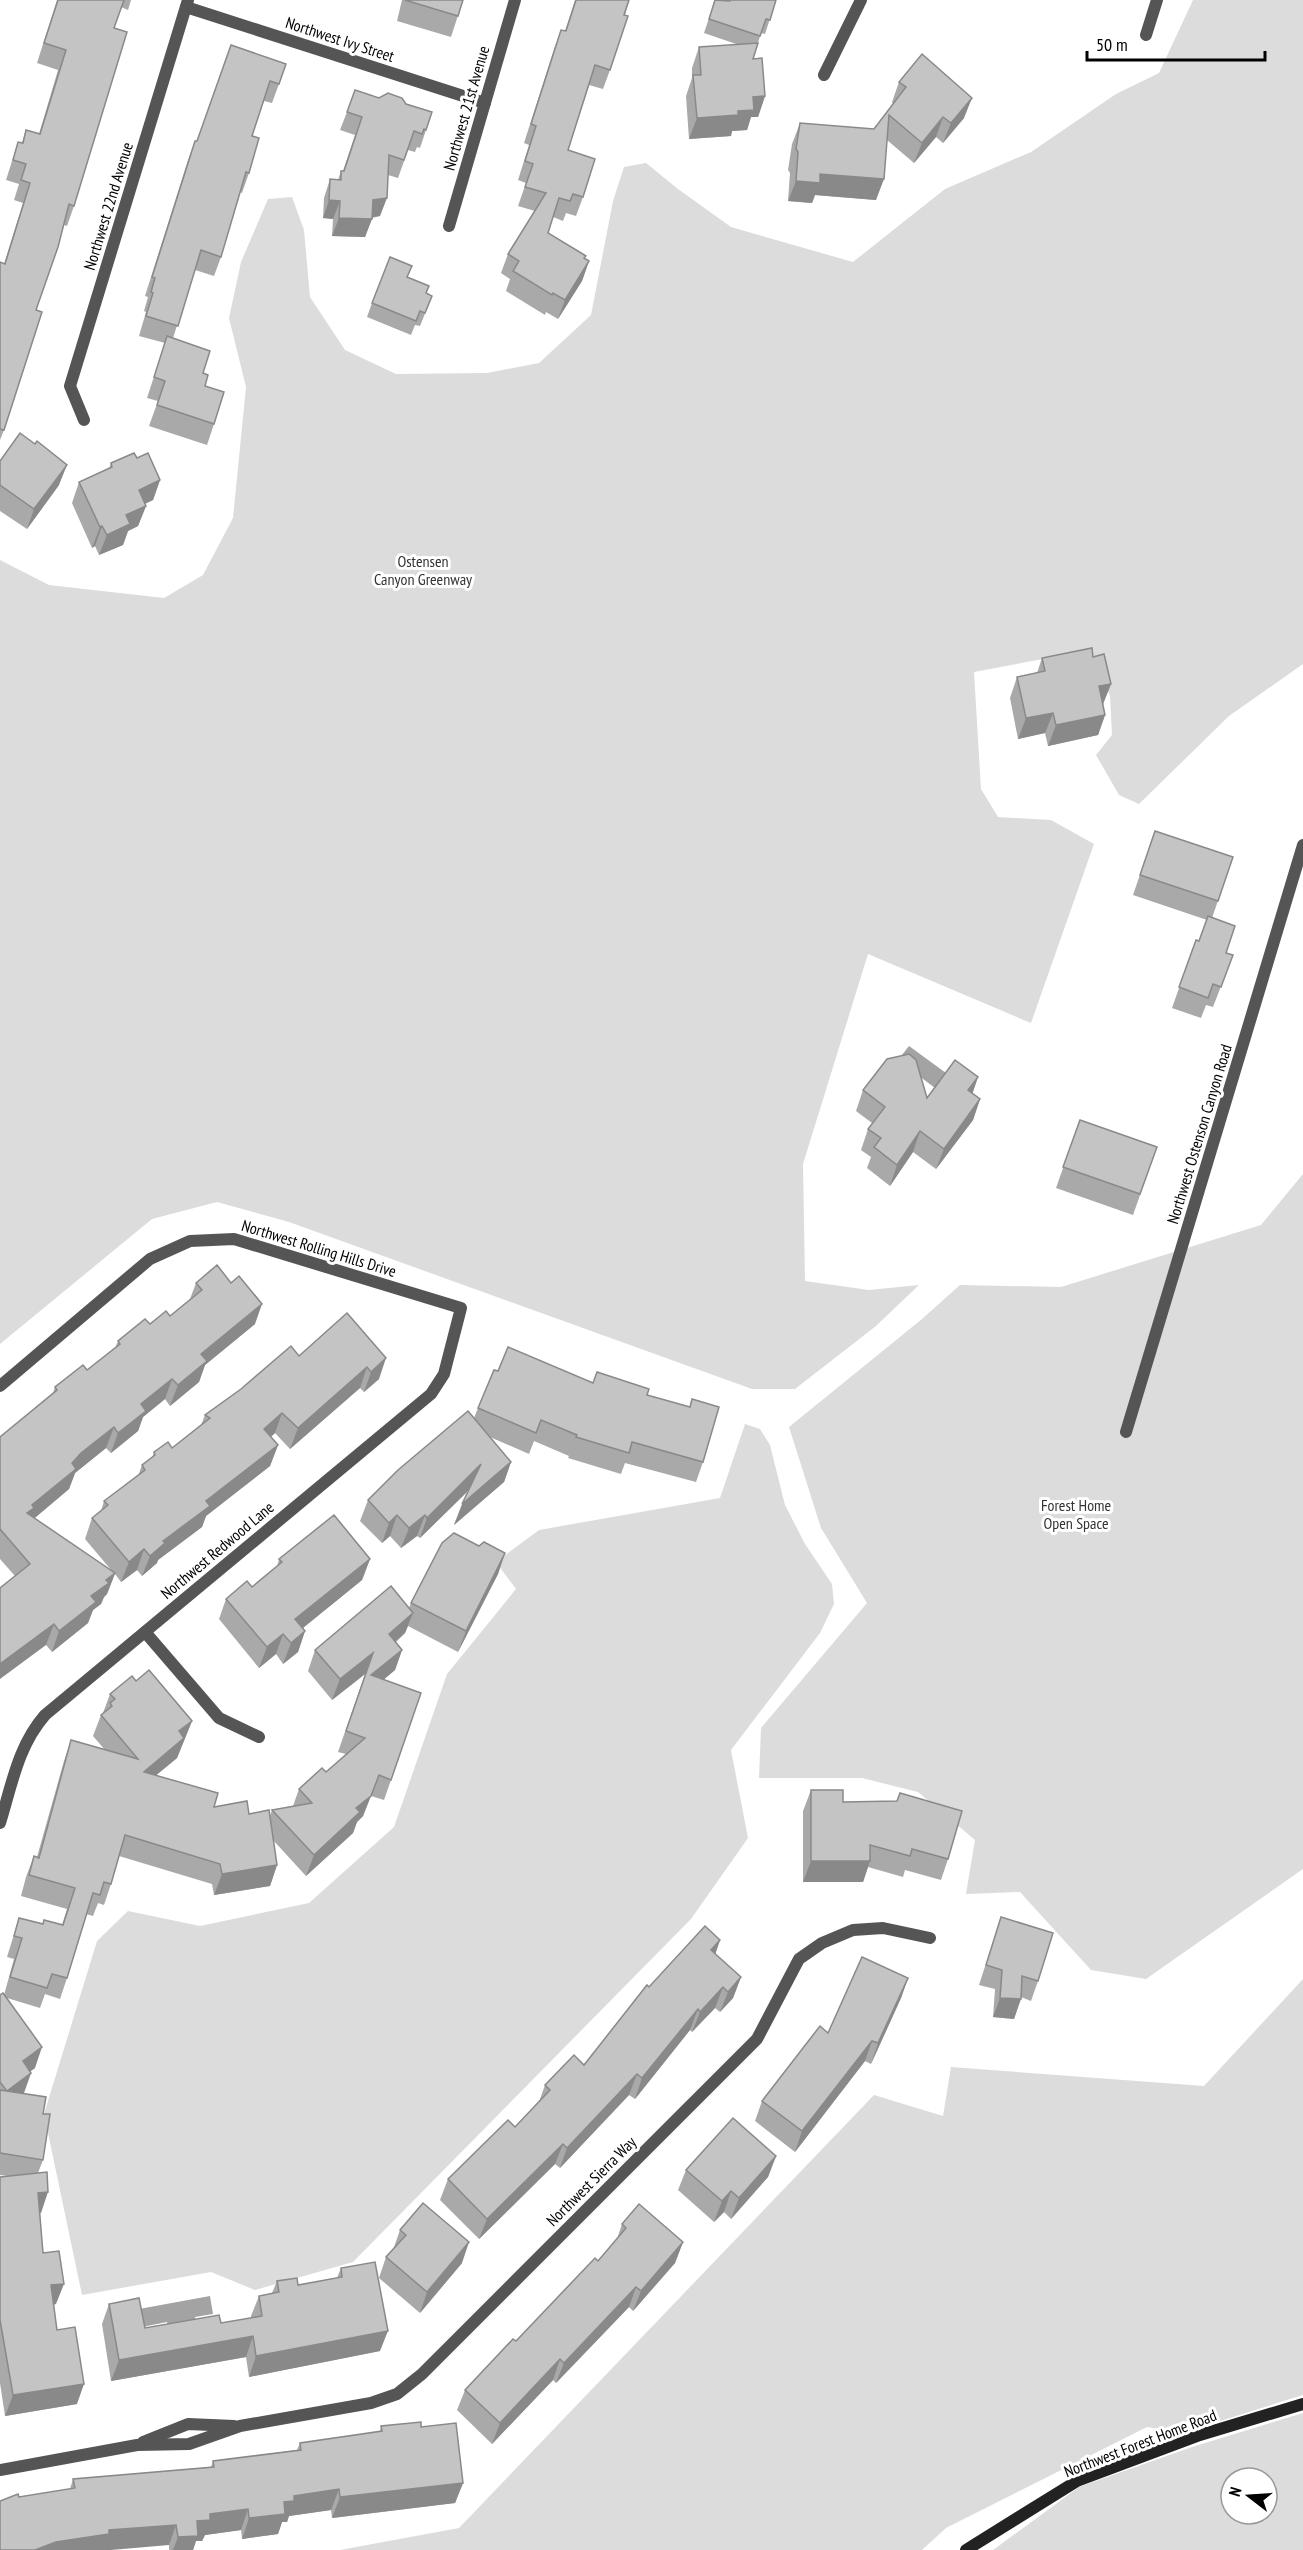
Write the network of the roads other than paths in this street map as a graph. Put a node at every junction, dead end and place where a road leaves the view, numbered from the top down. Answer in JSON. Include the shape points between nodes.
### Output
{"nodes":[{"id":1,"x":515,"y":0,"type":"edge"},
{"id":2,"x":861,"y":0,"type":"edge"},
{"id":3,"x":1157,"y":0,"type":"edge"},
{"id":4,"x":187,"y":3,"type":"edge"},
{"id":5,"x":1146,"y":35,"type":"dead end"},
{"id":6,"x":824,"y":75,"type":"dead end"},
{"id":7,"x":484,"y":103,"type":"junction"},
{"id":8,"x":449,"y":226,"type":"dead end"},
{"id":9,"x":84,"y":420,"type":"dead end"},
{"id":10,"x":1303,"y":845,"type":"edge"},
{"id":11,"x":461,"y":1308,"type":"joint"},
{"id":12,"x":0,"y":1386,"type":"edge"},
{"id":13,"x":1126,"y":1432,"type":"dead end"},
{"id":14,"x":145,"y":1632,"type":"junction"},
{"id":15,"x":259,"y":1737,"type":"dead end"},
{"id":16,"x":0,"y":1823,"type":"edge"},
{"id":17,"x":930,"y":1938,"type":"dead end"},
{"id":18,"x":1303,"y":2404,"type":"edge"},
{"id":19,"x":240,"y":2426,"type":"junction"},
{"id":20,"x":137,"y":2445,"type":"junction"},
{"id":21,"x":0,"y":2470,"type":"edge"},
{"id":22,"x":966,"y":2550,"type":"edge"}],
"edges":[{"from":1,"to":7,"type":"street","name":"Northwest 21st Avenue"},
{"from":2,"to":6,"type":"street"},
{"from":3,"to":5,"type":"street"},
{"from":4,"to":7,"type":"street","name":"Northwest Ivy Street"},
{"from":4,"to":9,"type":"street","name":"Northwest 22nd Avenue","via":[[70,386]]},
{"from":7,"to":8,"type":"street","name":"Northwest 21st Avenue"},
{"from":10,"to":13,"type":"street","name":"Northwest Ostenson Canyon Road"},
{"from":11,"to":12,"type":"street","name":"Northwest Rolling Hills Drive","via":[[234,1239],[190,1241],[150,1259]]},
{"from":11,"to":14,"type":"street","name":"Northwest Redwood Lane","via":[[444,1374],[431,1394]]},
{"from":14,"to":15,"type":"street","via":[[219,1718]]},
{"from":14,"to":16,"type":"street","name":"Northwest Redwood Lane","via":[[45,1715],[31,1732],[21,1752]]},
{"from":17,"to":19,"type":"street","name":"Northwest Sierra Way","via":[[883,1928],[853,1930],[822,1943],[800,1959],[757,2039],[422,2374],[397,2394],[371,2403]]},
{"from":18,"to":22,"type":"street","name":"Northwest Forest Home Road","via":[[1200,2435],[1077,2481]]},
{"from":19,"to":20,"type":"street","name":"Northwest Sierra Way","via":[[189,2444]]},
{"from":19,"to":20,"type":"street","name":"Northwest Sierra Way","via":[[188,2424]]},
{"from":20,"to":21,"type":"street","name":"Northwest Sierra Way"}]}
